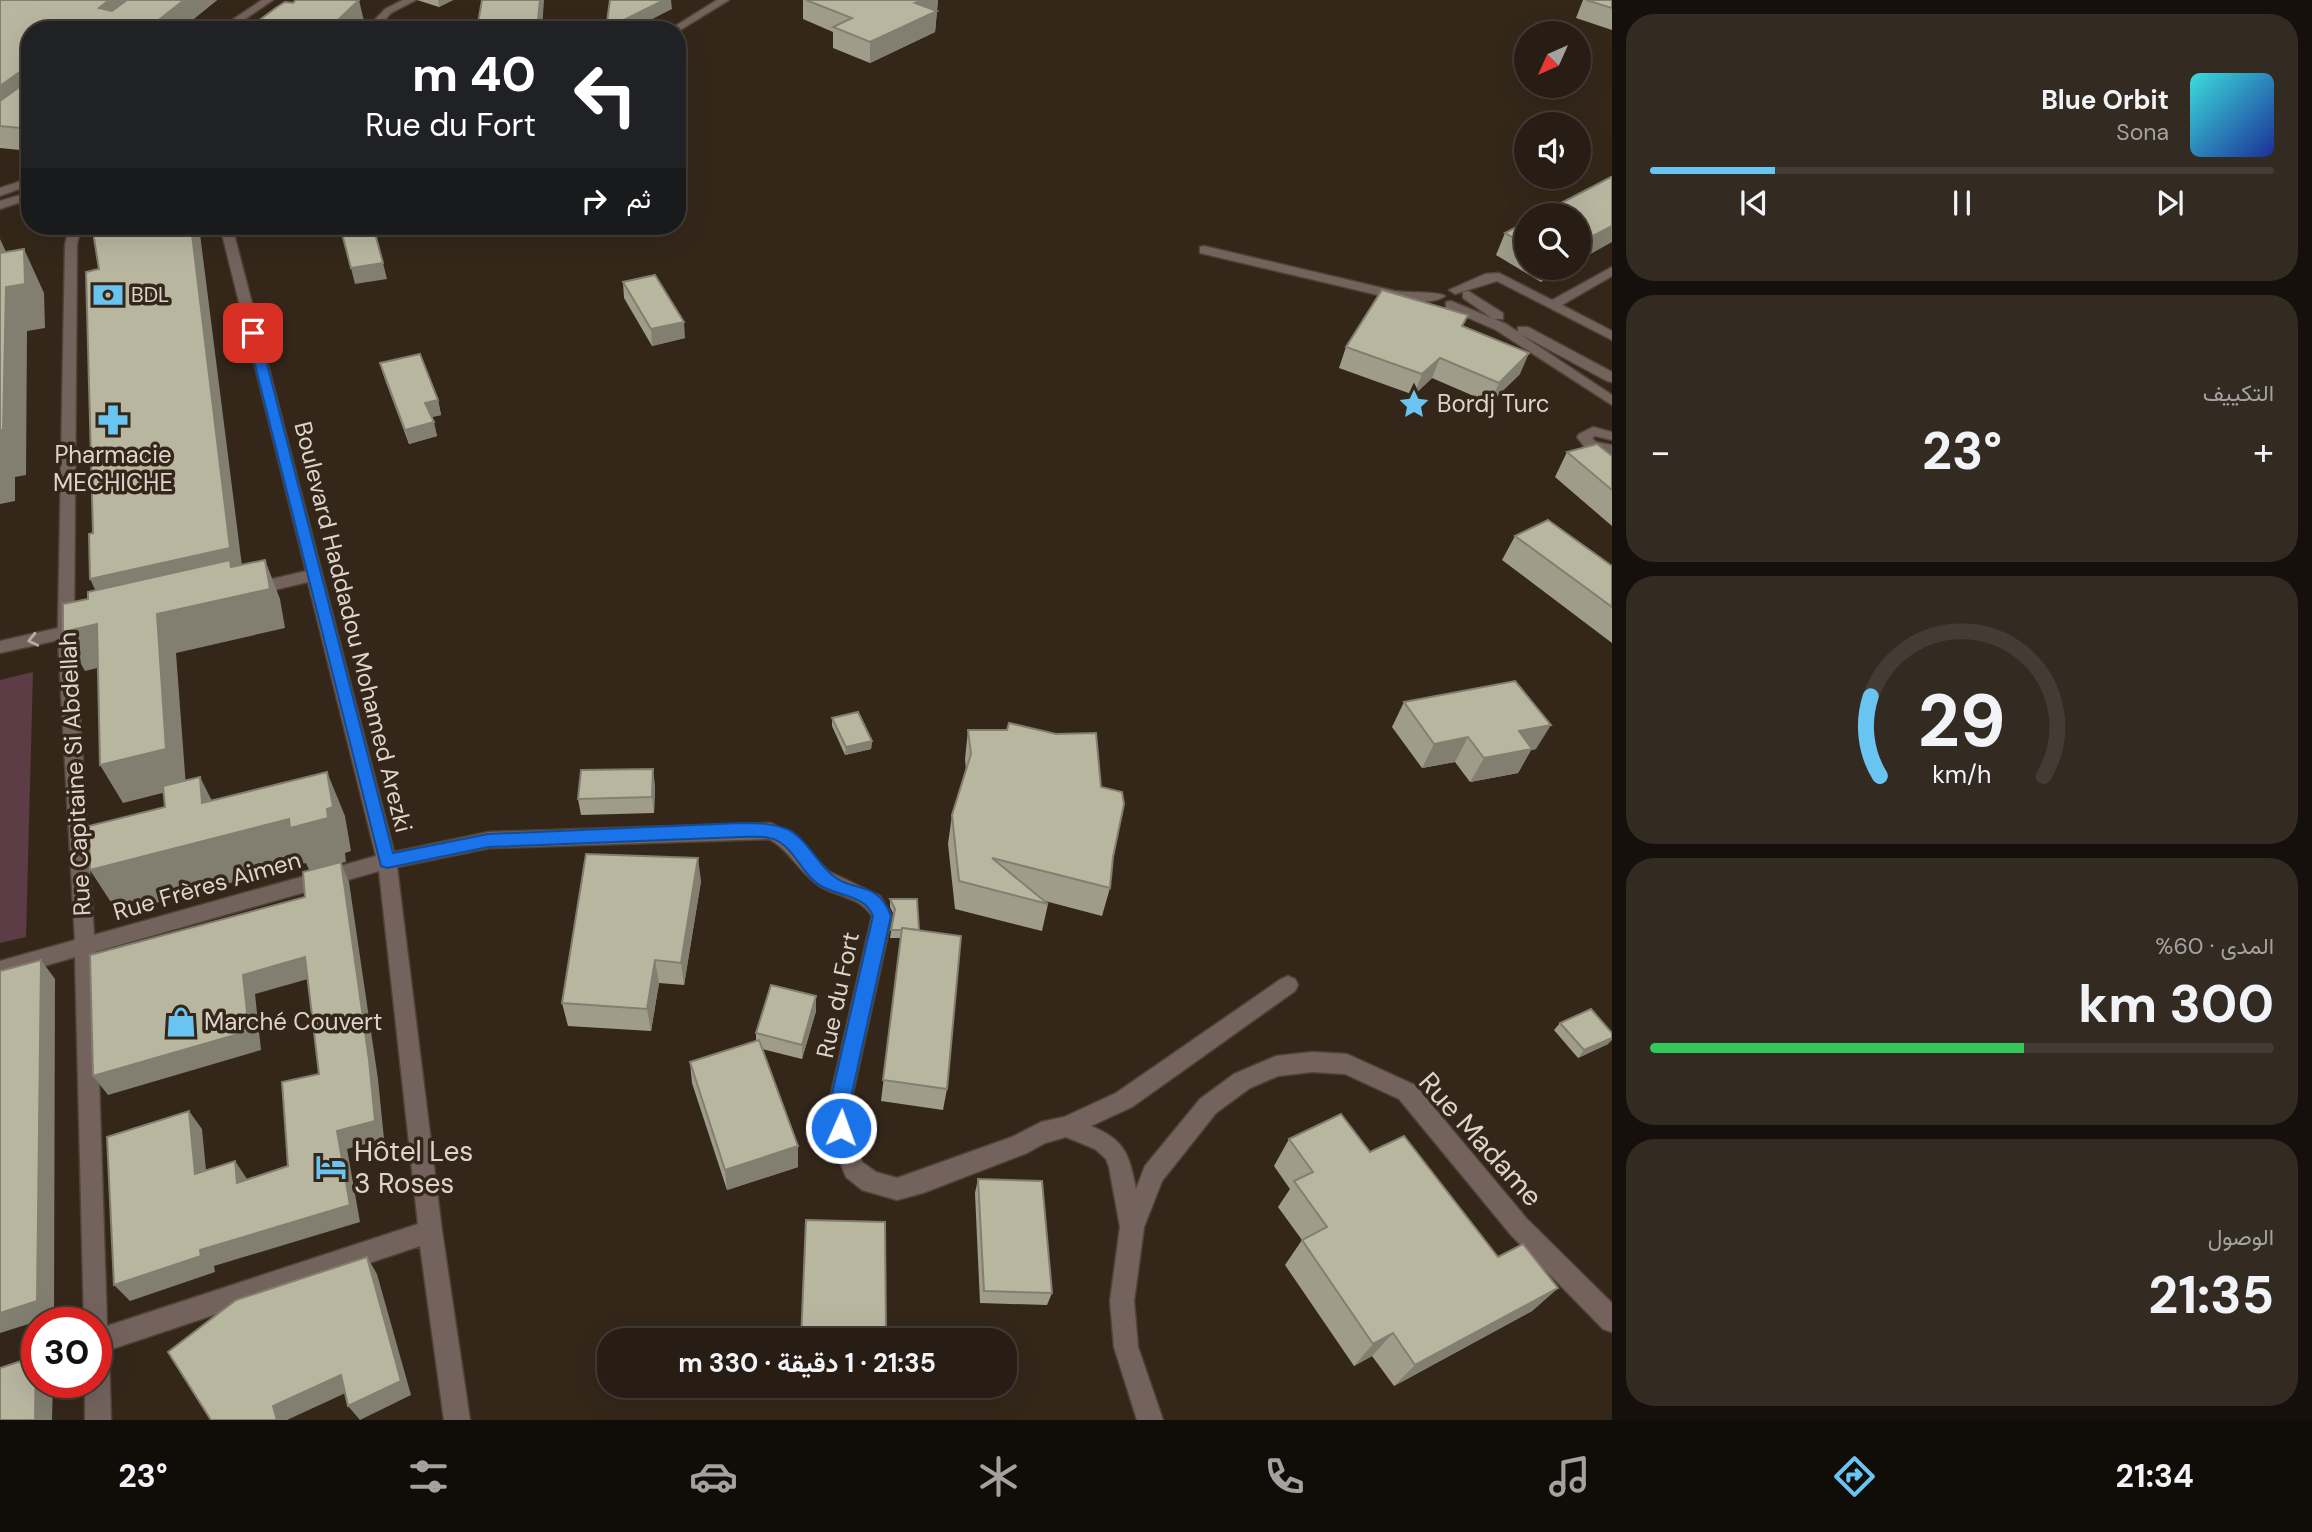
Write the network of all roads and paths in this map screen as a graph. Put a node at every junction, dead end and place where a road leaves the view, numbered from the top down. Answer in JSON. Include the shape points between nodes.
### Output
{"nodes":[{"id":1,"x":268,"y":0,"type":"edge"},
{"id":2,"x":411,"y":0,"type":"edge"},
{"id":3,"x":724,"y":0,"type":"edge"},
{"id":4,"x":236,"y":21,"type":"edge"},
{"id":5,"x":379,"y":21,"type":"edge"},
{"id":6,"x":686,"y":23,"type":"edge"},
{"id":7,"x":21,"y":184,"type":"edge"},
{"id":8,"x":0,"y":192,"type":"edge"},
{"id":9,"x":21,"y":198,"type":"edge"},
{"id":10,"x":0,"y":205,"type":"edge"},
{"id":11,"x":73,"y":235,"type":"edge"},
{"id":12,"x":228,"y":235,"type":"edge"},
{"id":13,"x":1204,"y":250,"type":"dead end"},
{"id":14,"x":1612,"y":271,"type":"edge"},
{"id":15,"x":1461,"y":293,"type":"junction"},
{"id":16,"x":1445,"y":301,"type":"junction"},
{"id":17,"x":1552,"y":305,"type":"junction"},
{"id":18,"x":1612,"y":336,"type":"edge"},
{"id":19,"x":1612,"y":378,"type":"edge"},
{"id":20,"x":1612,"y":401,"type":"edge"},
{"id":21,"x":314,"y":575,"type":"junction"},
{"id":22,"x":236,"y":593,"type":"edge"},
{"id":23,"x":92,"y":626,"type":"edge"},
{"id":24,"x":66,"y":632,"type":"junction"},
{"id":25,"x":0,"y":647,"type":"edge"},
{"id":26,"x":387,"y":861,"type":"junction"},
{"id":27,"x":85,"y":948,"type":"junction"},
{"id":28,"x":0,"y":970,"type":"edge"},
{"id":29,"x":1288,"y":985,"type":"dead end"},
{"id":30,"x":1066,"y":1127,"type":"junction"},
{"id":31,"x":1132,"y":1227,"type":"junction"},
{"id":32,"x":430,"y":1231,"type":"junction"},
{"id":33,"x":95,"y":1307,"type":"edge"},
{"id":34,"x":1612,"y":1320,"type":"edge"},
{"id":35,"x":112,"y":1337,"type":"edge"},
{"id":36,"x":98,"y":1398,"type":"edge"},
{"id":37,"x":98,"y":1420,"type":"edge"},
{"id":38,"x":457,"y":1420,"type":"edge"},
{"id":39,"x":1150,"y":1420,"type":"edge"}],
"edges":[{"from":1,"to":4,"type":"street"},
{"from":2,"to":5,"type":"street"},
{"from":3,"to":6,"type":"street"},
{"from":7,"to":8,"type":"street"},
{"from":9,"to":10,"type":"street"},
{"from":11,"to":24,"type":"street","name":"Rue Capitaine Si Abdellah"},
{"from":12,"to":21,"type":"street","name":"Boulevard Haddadou Mohamed Arezki"},
{"from":13,"to":16,"type":"street","via":[[1395,295]]},
{"from":14,"to":17,"type":"street"},
{"from":15,"to":16,"type":"street","via":[[1446,290]]},
{"from":15,"to":16,"type":"street","via":[[1472,300],[1469,305]]},
{"from":15,"to":17,"type":"street","via":[[1489,277],[1499,277]]},
{"from":15,"to":19,"type":"street"},
{"from":16,"to":20,"type":"street","via":[[1501,327]]},
{"from":17,"to":18,"type":"street"},
{"from":21,"to":22,"type":"street"},
{"from":21,"to":26,"type":"street","name":"Boulevard Haddadou Mohamed Arezki"},
{"from":23,"to":24,"type":"street"},
{"from":24,"to":25,"type":"street","one_way":true},
{"from":24,"to":27,"type":"street","name":"Rue Capitaine Si Abdellah"},
{"from":26,"to":27,"type":"street","name":"Rue Frères Aimen"},
{"from":26,"to":30,"type":"street","name":"Rue du Fort","via":[[488,841],[771,831],[786,837],[827,881],[867,895],[882,916],[838,1111],[854,1169],[870,1182],[897,1189]]},
{"from":26,"to":32,"type":"street","name":"Boulevard Haddadou Mohamed Arezki"},
{"from":27,"to":28,"type":"street","name":"Rue Frères Aimen"},
{"from":27,"to":33,"type":"street","name":"Rue Capitaine Si Abdellah"},
{"from":29,"to":30,"type":"street","name":"Rue du Fort","via":[[1124,1100]]},
{"from":30,"to":31,"type":"street","via":[[1103,1142],[1114,1152]]},
{"from":31,"to":34,"type":"street","name":"Rue Madame","via":[[1153,1174],[1208,1106],[1242,1081],[1276,1066],[1347,1063],[1407,1092],[1518,1227]]},
{"from":31,"to":39,"type":"street","name":"Rue Madame","via":[[1122,1301],[1126,1347]]},
{"from":32,"to":35,"type":"street"},
{"from":32,"to":38,"type":"street","name":"Boulevard Haddadou Mohamed Arezki"},
{"from":36,"to":37,"type":"street","name":"Rue Capitaine Si Abdellah"}]}
